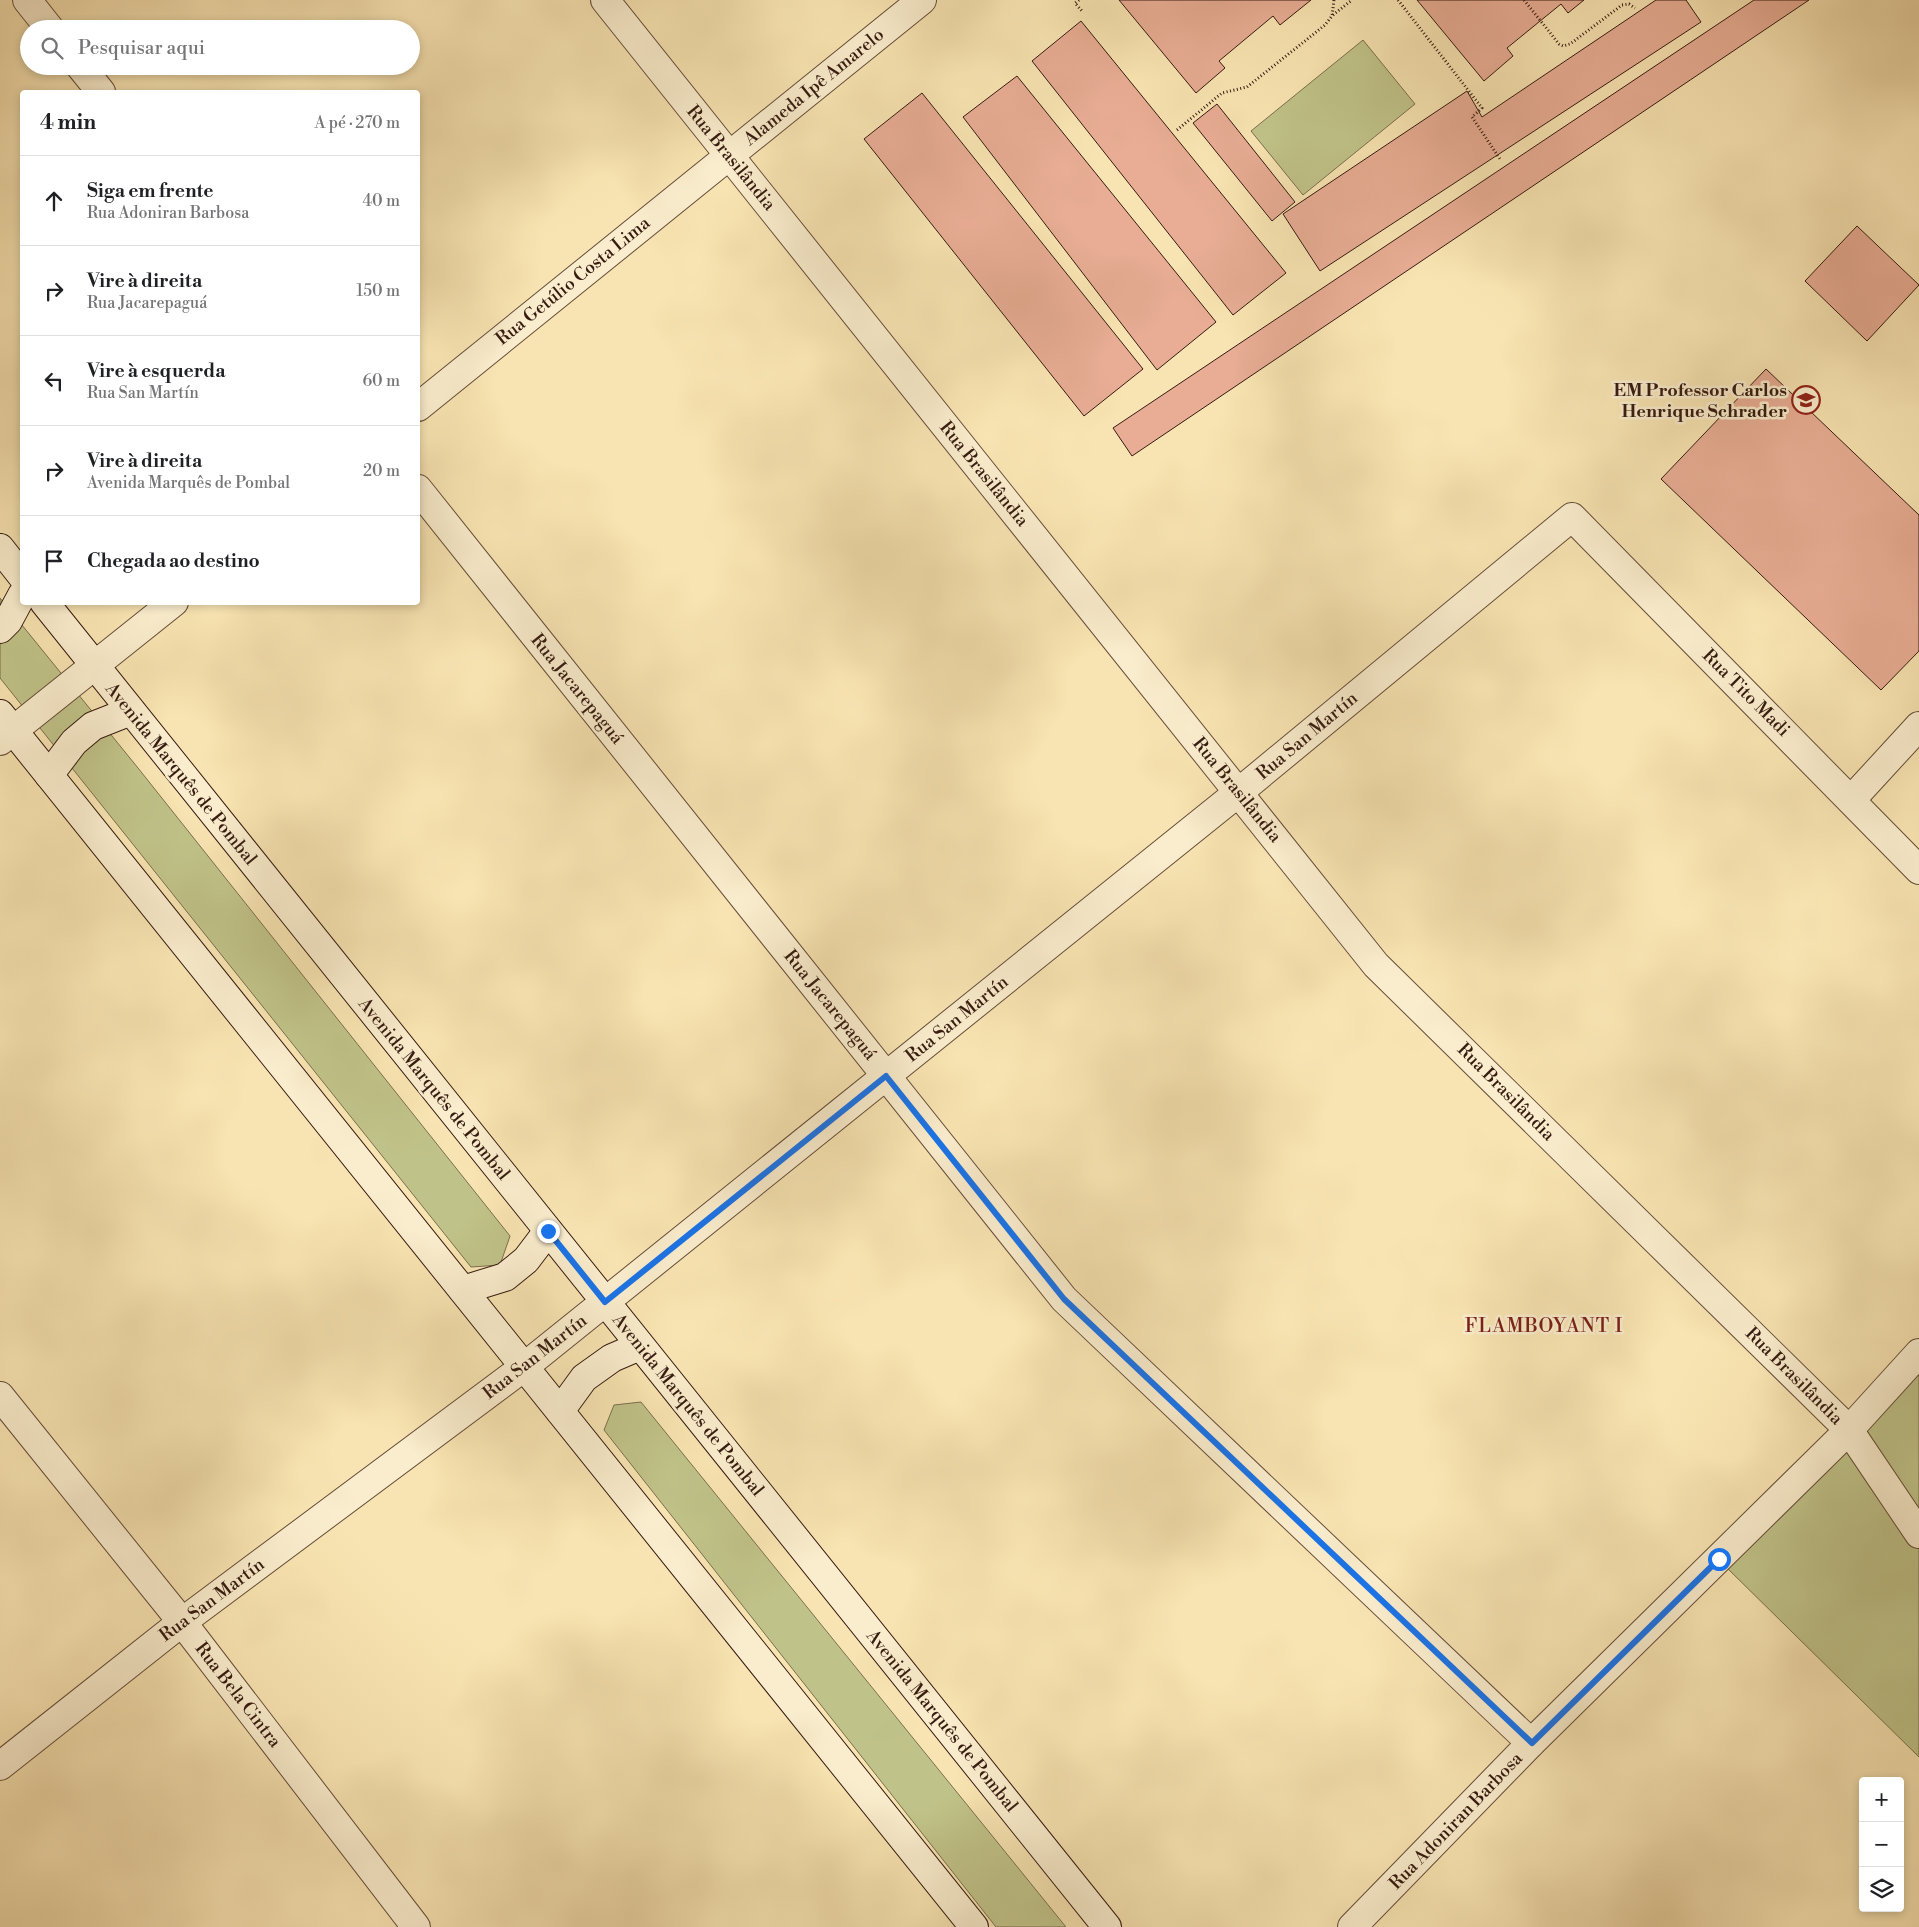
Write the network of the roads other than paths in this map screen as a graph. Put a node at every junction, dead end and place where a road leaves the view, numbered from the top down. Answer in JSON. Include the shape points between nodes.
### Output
{"nodes":[{"id":1,"x":27,"y":0,"type":"edge"},
{"id":2,"x":605,"y":0,"type":"edge"},
{"id":3,"x":922,"y":0,"type":"edge"},
{"id":4,"x":43,"y":20,"type":"edge"},
{"id":5,"x":87,"y":75,"type":"edge"},
{"id":6,"x":99,"y":90,"type":"edge"},
{"id":7,"x":729,"y":156,"type":"junction"},
{"id":8,"x":420,"y":405,"type":"edge"},
{"id":9,"x":420,"y":492,"type":"edge"},
{"id":10,"x":1572,"y":517,"type":"joint"},
{"id":11,"x":0,"y":548,"type":"edge"},
{"id":12,"x":20,"y":573,"type":"edge"},
{"id":13,"x":20,"y":599,"type":"edge"},
{"id":14,"x":46,"y":605,"type":"edge"},
{"id":15,"x":170,"y":605,"type":"edge"},
{"id":16,"x":0,"y":629,"type":"edge"},
{"id":17,"x":95,"y":666,"type":"junction"},
{"id":18,"x":131,"y":711,"type":"junction"},
{"id":19,"x":1919,"y":726,"type":"edge"},
{"id":20,"x":5,"y":729,"type":"edge"},
{"id":21,"x":49,"y":775,"type":"junction"},
{"id":22,"x":1239,"y":792,"type":"junction"},
{"id":23,"x":1851,"y":800,"type":"junction"},
{"id":24,"x":1919,"y":870,"type":"edge"},
{"id":25,"x":886,"y":1076,"type":"junction"},
{"id":26,"x":548,"y":1231,"type":"junction"},
{"id":27,"x":463,"y":1290,"type":"junction"},
{"id":28,"x":605,"y":1302,"type":"junction"},
{"id":29,"x":640,"y":1346,"type":"junction"},
{"id":30,"x":1919,"y":1352,"type":"edge"},
{"id":31,"x":524,"y":1367,"type":"junction"},
{"id":32,"x":0,"y":1396,"type":"edge"},
{"id":33,"x":560,"y":1411,"type":"junction"},
{"id":34,"x":1848,"y":1430,"type":"junction"},
{"id":35,"x":1919,"y":1534,"type":"edge"},
{"id":36,"x":182,"y":1622,"type":"junction"},
{"id":37,"x":1532,"y":1743,"type":"junction"},
{"id":38,"x":0,"y":1766,"type":"edge"},
{"id":39,"x":416,"y":1927,"type":"edge"},
{"id":40,"x":974,"y":1927,"type":"edge"},
{"id":41,"x":1107,"y":1927,"type":"edge"},
{"id":42,"x":1352,"y":1927,"type":"edge"}],
"edges":[{"from":1,"to":4,"type":"street"},
{"from":2,"to":7,"type":"street","name":"Rua Brasilândia"},
{"from":3,"to":7,"type":"street","name":"Alameda Ipê Amarelo"},
{"from":5,"to":6,"type":"street"},
{"from":7,"to":8,"type":"street","name":"Rua Getúlio Costa Lima"},
{"from":7,"to":22,"type":"street","name":"Rua Brasilândia"},
{"from":9,"to":25,"type":"street","name":"Rua Jacarepaguá"},
{"from":10,"to":22,"type":"street","name":"Rua San Martín"},
{"from":10,"to":23,"type":"street","name":"Rua Tito Madi"},
{"from":11,"to":12,"type":"street"},
{"from":13,"to":16,"type":"street"},
{"from":14,"to":17,"type":"street","name":"Avenida Marquês de Pombal"},
{"from":15,"to":17,"type":"street"},
{"from":17,"to":18,"type":"street","name":"Avenida Marquês de Pombal"},
{"from":17,"to":20,"type":"street"},
{"from":18,"to":21,"type":"street","via":[[93,726],[74,742]]},
{"from":18,"to":26,"type":"street","name":"Avenida Marquês de Pombal"},
{"from":19,"to":23,"type":"street"},
{"from":20,"to":21,"type":"street"},
{"from":21,"to":27,"type":"street"},
{"from":22,"to":25,"type":"street","name":"Rua San Martín"},
{"from":22,"to":34,"type":"street","name":"Rua Brasilândia","via":[[1376,964]]},
{"from":23,"to":24,"type":"street","name":"Rua Tito Madi"},
{"from":25,"to":28,"type":"street","name":"Rua San Martín"},
{"from":25,"to":37,"type":"street","name":"Rua Jacarepaguá","via":[[1064,1299]]},
{"from":26,"to":27,"type":"street","via":[[526,1260],[505,1277]]},
{"from":26,"to":28,"type":"street","name":"Avenida Marquês de Pombal"},
{"from":27,"to":31,"type":"street"},
{"from":28,"to":29,"type":"street","name":"Avenida Marquês de Pombal"},
{"from":28,"to":31,"type":"street","name":"Rua San Martín"},
{"from":29,"to":33,"type":"street","via":[[612,1358],[584,1378]]},
{"from":29,"to":41,"type":"street","name":"Avenida Marquês de Pombal"},
{"from":30,"to":34,"type":"street","name":"Rua Adoniran Barbosa"},
{"from":31,"to":33,"type":"street"},
{"from":31,"to":36,"type":"street","name":"Rua San Martín"},
{"from":32,"to":36,"type":"street","name":"Rua Bela Cintra"},
{"from":33,"to":40,"type":"street"},
{"from":34,"to":35,"type":"street","name":"Rua Brasilândia"},
{"from":34,"to":37,"type":"street","name":"Rua Adoniran Barbosa"},
{"from":36,"to":38,"type":"street","name":"Rua San Martín"},
{"from":36,"to":39,"type":"street","name":"Rua Bela Cintra"},
{"from":37,"to":42,"type":"street","name":"Rua Adoniran Barbosa"}]}
